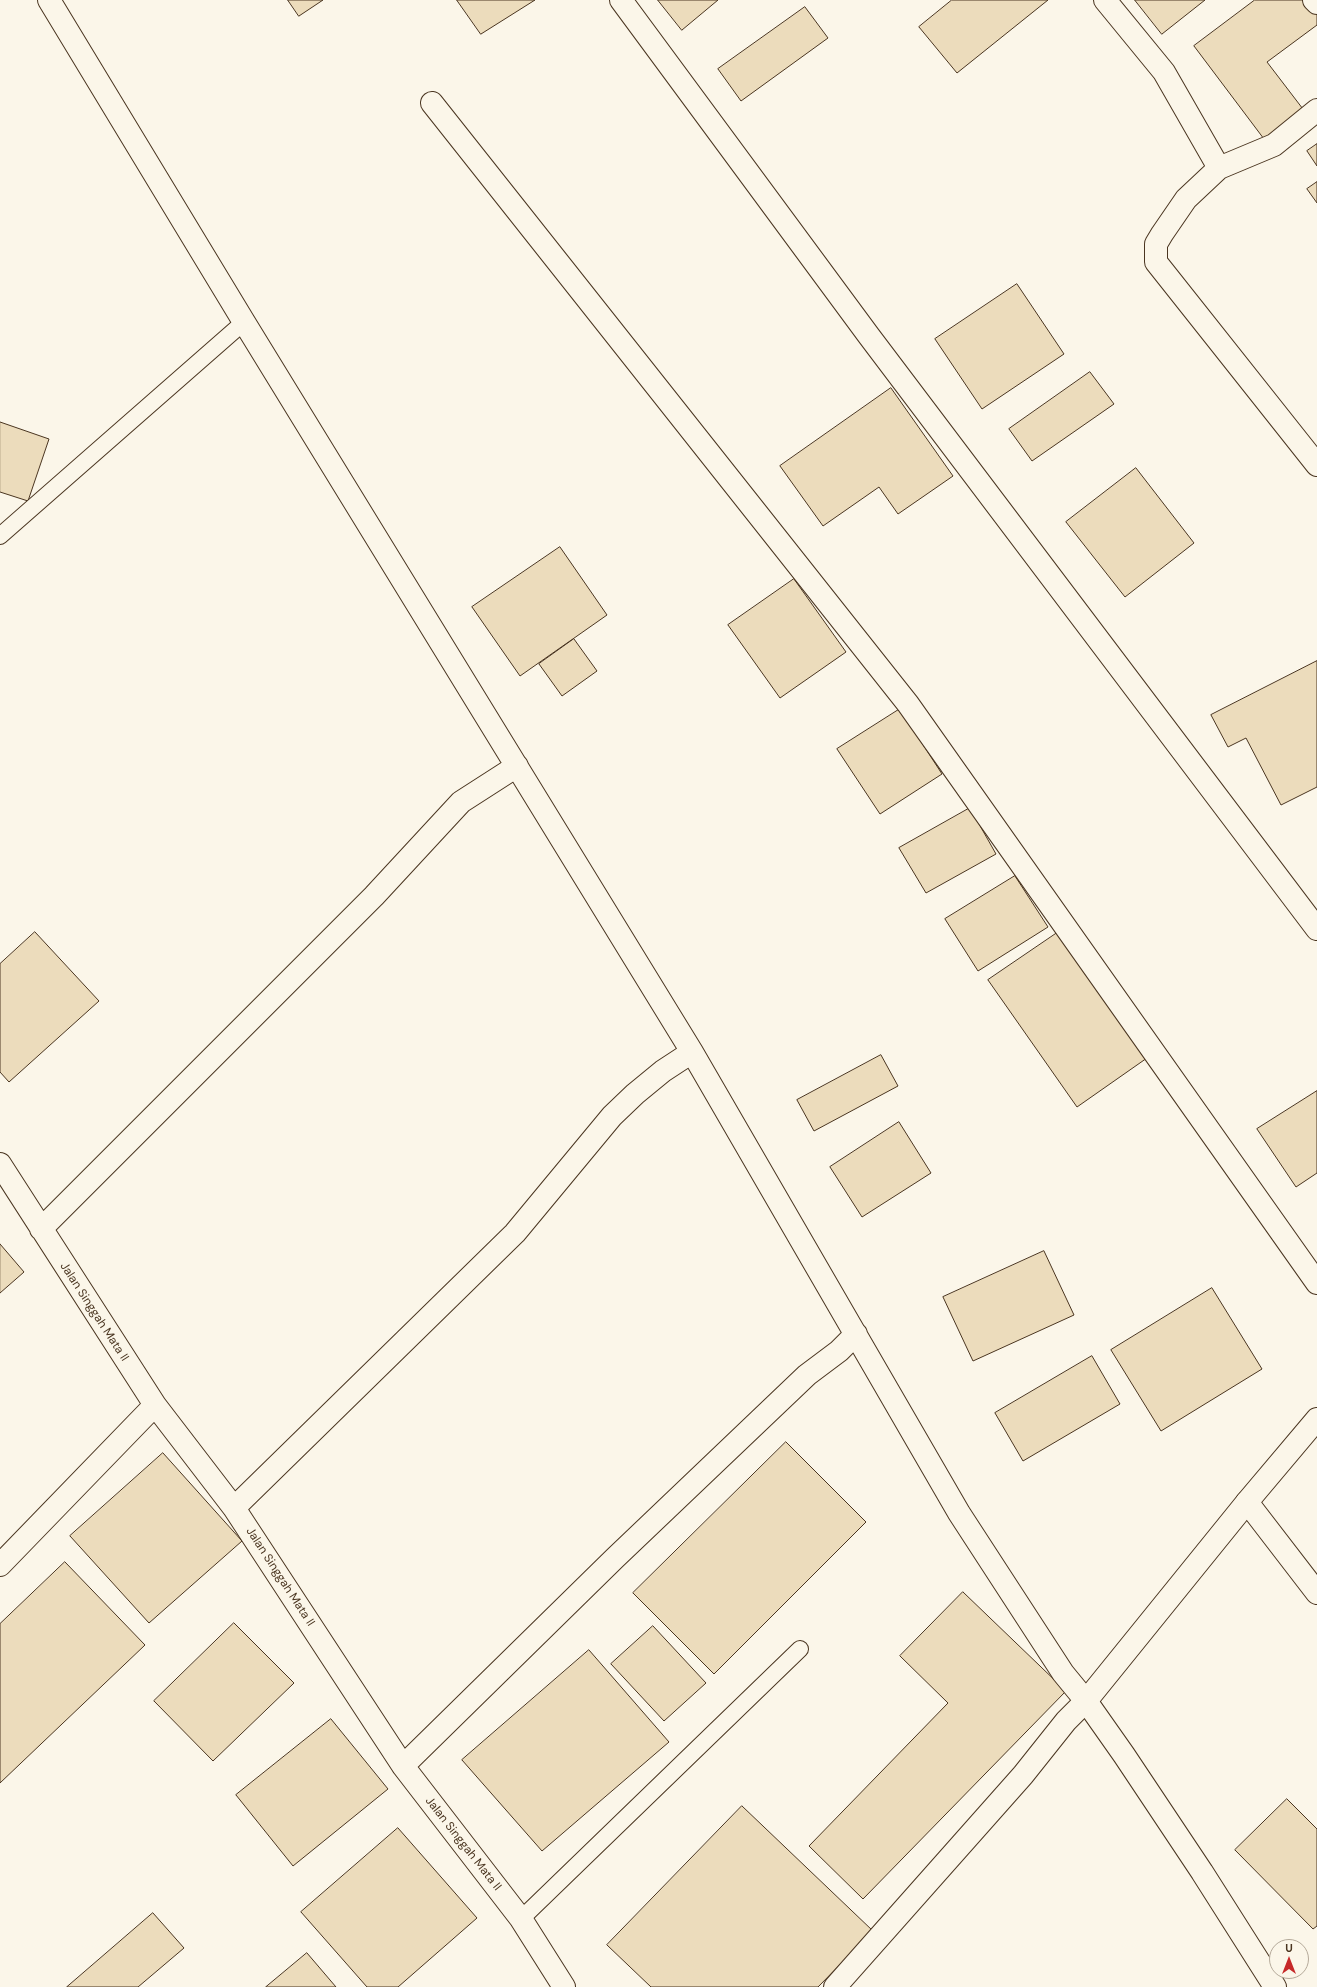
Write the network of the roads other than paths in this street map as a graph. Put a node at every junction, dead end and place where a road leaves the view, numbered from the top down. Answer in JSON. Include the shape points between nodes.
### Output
{"nodes":[{"id":1,"x":621,"y":0,"type":"edge"},
{"id":2,"x":1104,"y":0,"type":"edge"},
{"id":3,"x":1314,"y":0,"type":"edge"},
{"id":4,"x":1317,"y":3,"type":"edge"},
{"id":5,"x":59,"y":4,"type":"edge"},
{"id":6,"x":432,"y":103,"type":"dead end"},
{"id":7,"x":1317,"y":110,"type":"edge"},
{"id":8,"x":1219,"y":168,"type":"junction"},
{"id":9,"x":244,"y":322,"type":"junction"},
{"id":10,"x":1317,"y":465,"type":"edge"},
{"id":11,"x":0,"y":536,"type":"edge"},
{"id":12,"x":517,"y":766,"type":"junction"},
{"id":13,"x":1317,"y":929,"type":"edge"},
{"id":14,"x":692,"y":1052,"type":"junction"},
{"id":15,"x":0,"y":1164,"type":"edge"},
{"id":16,"x":41,"y":1229,"type":"junction"},
{"id":17,"x":1317,"y":1283,"type":"edge"},
{"id":18,"x":856,"y":1334,"type":"junction"},
{"id":19,"x":155,"y":1405,"type":"junction"},
{"id":20,"x":1317,"y":1419,"type":"edge"},
{"id":21,"x":1247,"y":1502,"type":"junction"},
{"id":22,"x":234,"y":1508,"type":"junction"},
{"id":23,"x":0,"y":1565,"type":"edge"},
{"id":24,"x":1317,"y":1593,"type":"edge"},
{"id":25,"x":800,"y":1649,"type":"dead end"},
{"id":26,"x":1086,"y":1701,"type":"junction"},
{"id":27,"x":403,"y":1766,"type":"junction"},
{"id":28,"x":522,"y":1919,"type":"junction"},
{"id":29,"x":564,"y":1987,"type":"edge"},
{"id":30,"x":835,"y":1987,"type":"edge"},
{"id":31,"x":1275,"y":1987,"type":"edge"}],
"edges":[{"from":1,"to":13,"type":"main road","via":[[869,336]]},
{"from":2,"to":8,"type":"main road","via":[[1164,72]]},
{"from":3,"to":4,"type":"main road"},
{"from":5,"to":9,"type":"main road"},
{"from":6,"to":17,"type":"main road","via":[[908,704]]},
{"from":7,"to":8,"type":"main road","via":[[1274,145]]},
{"from":8,"to":10,"type":"main road","via":[[1186,199],[1162,234],[1156,244],[1156,262]]},
{"from":9,"to":11,"type":"lane"},
{"from":9,"to":12,"type":"main road"},
{"from":12,"to":14,"type":"main road"},
{"from":12,"to":16,"type":"main road","via":[[461,802],[374,896]]},
{"from":14,"to":18,"type":"main road"},
{"from":14,"to":22,"type":"main road","via":[[663,1071],[612,1116],[515,1233]]},
{"from":15,"to":16,"type":"main road","name":"Jalan Singgah Mata II"},
{"from":16,"to":19,"type":"main road","name":"Jalan Singgah Mata II"},
{"from":18,"to":26,"type":"main road","via":[[960,1512],[1063,1673]]},
{"from":18,"to":27,"type":"main road","via":[[839,1351],[807,1375],[615,1558]]},
{"from":19,"to":22,"type":"main road","name":"Jalan Singgah Mata II"},
{"from":19,"to":23,"type":"main road"},
{"from":20,"to":21,"type":"main road"},
{"from":21,"to":24,"type":"main road"},
{"from":21,"to":26,"type":"main road"},
{"from":22,"to":27,"type":"main road","name":"Jalan Singgah Mata II"},
{"from":25,"to":28,"type":"lane"},
{"from":26,"to":30,"type":"main road"},
{"from":26,"to":31,"type":"main road","via":[[1202,1872]]},
{"from":27,"to":28,"type":"main road","name":"Jalan Singgah Mata II"},
{"from":28,"to":29,"type":"main road","name":"Jalan Singgah Mata II"}]}
